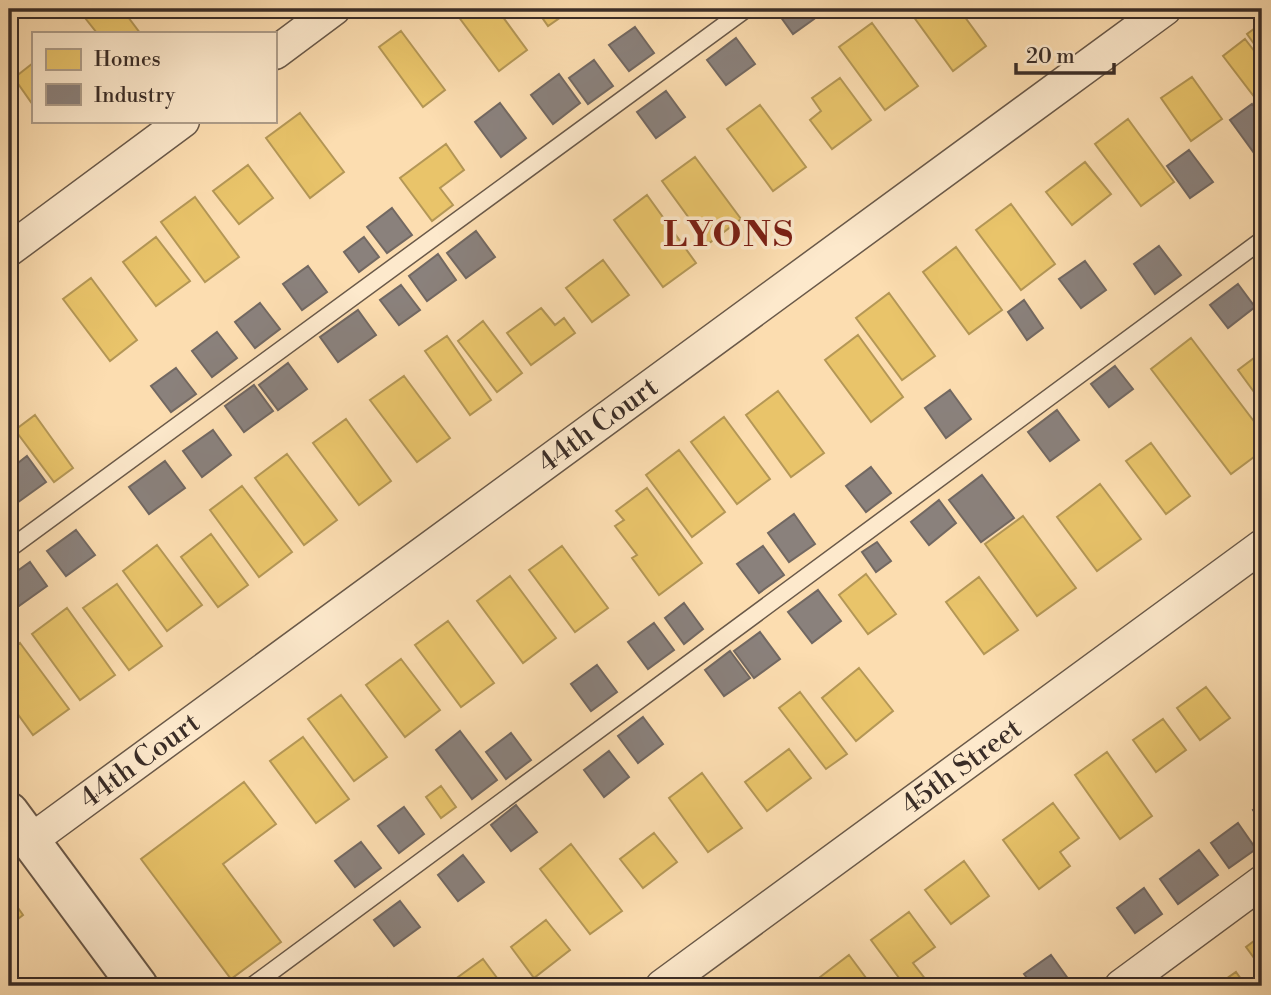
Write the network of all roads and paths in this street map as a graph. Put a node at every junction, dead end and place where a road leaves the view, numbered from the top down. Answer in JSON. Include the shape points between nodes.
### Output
{"nodes":[{"id":1,"x":334,"y":9,"type":"edge"},
{"id":2,"x":746,"y":9,"type":"edge"},
{"id":3,"x":1165,"y":9,"type":"edge"},
{"id":4,"x":276,"y":52,"type":"edge"},
{"id":5,"x":182,"y":122,"type":"edge"},
{"id":6,"x":1262,"y":240,"type":"edge"},
{"id":7,"x":9,"y":250,"type":"edge"},
{"id":8,"x":1262,"y":547,"type":"edge"},
{"id":9,"x":9,"y":549,"type":"edge"},
{"id":10,"x":20,"y":826,"type":"edge"},
{"id":11,"x":1262,"y":882,"type":"edge"},
{"id":12,"x":138,"y":986,"type":"edge"},
{"id":13,"x":252,"y":986,"type":"edge"},
{"id":14,"x":662,"y":986,"type":"edge"},
{"id":15,"x":1121,"y":986,"type":"edge"}],
"edges":[{"from":1,"to":4,"type":"street"},
{"from":2,"to":9,"type":"lane"},
{"from":3,"to":10,"type":"street","name":"44th Court"},
{"from":5,"to":7,"type":"street"},
{"from":6,"to":13,"type":"lane"},
{"from":8,"to":14,"type":"street","name":"45th Street"},
{"from":10,"to":12,"type":"street"},
{"from":11,"to":15,"type":"street"}]}
